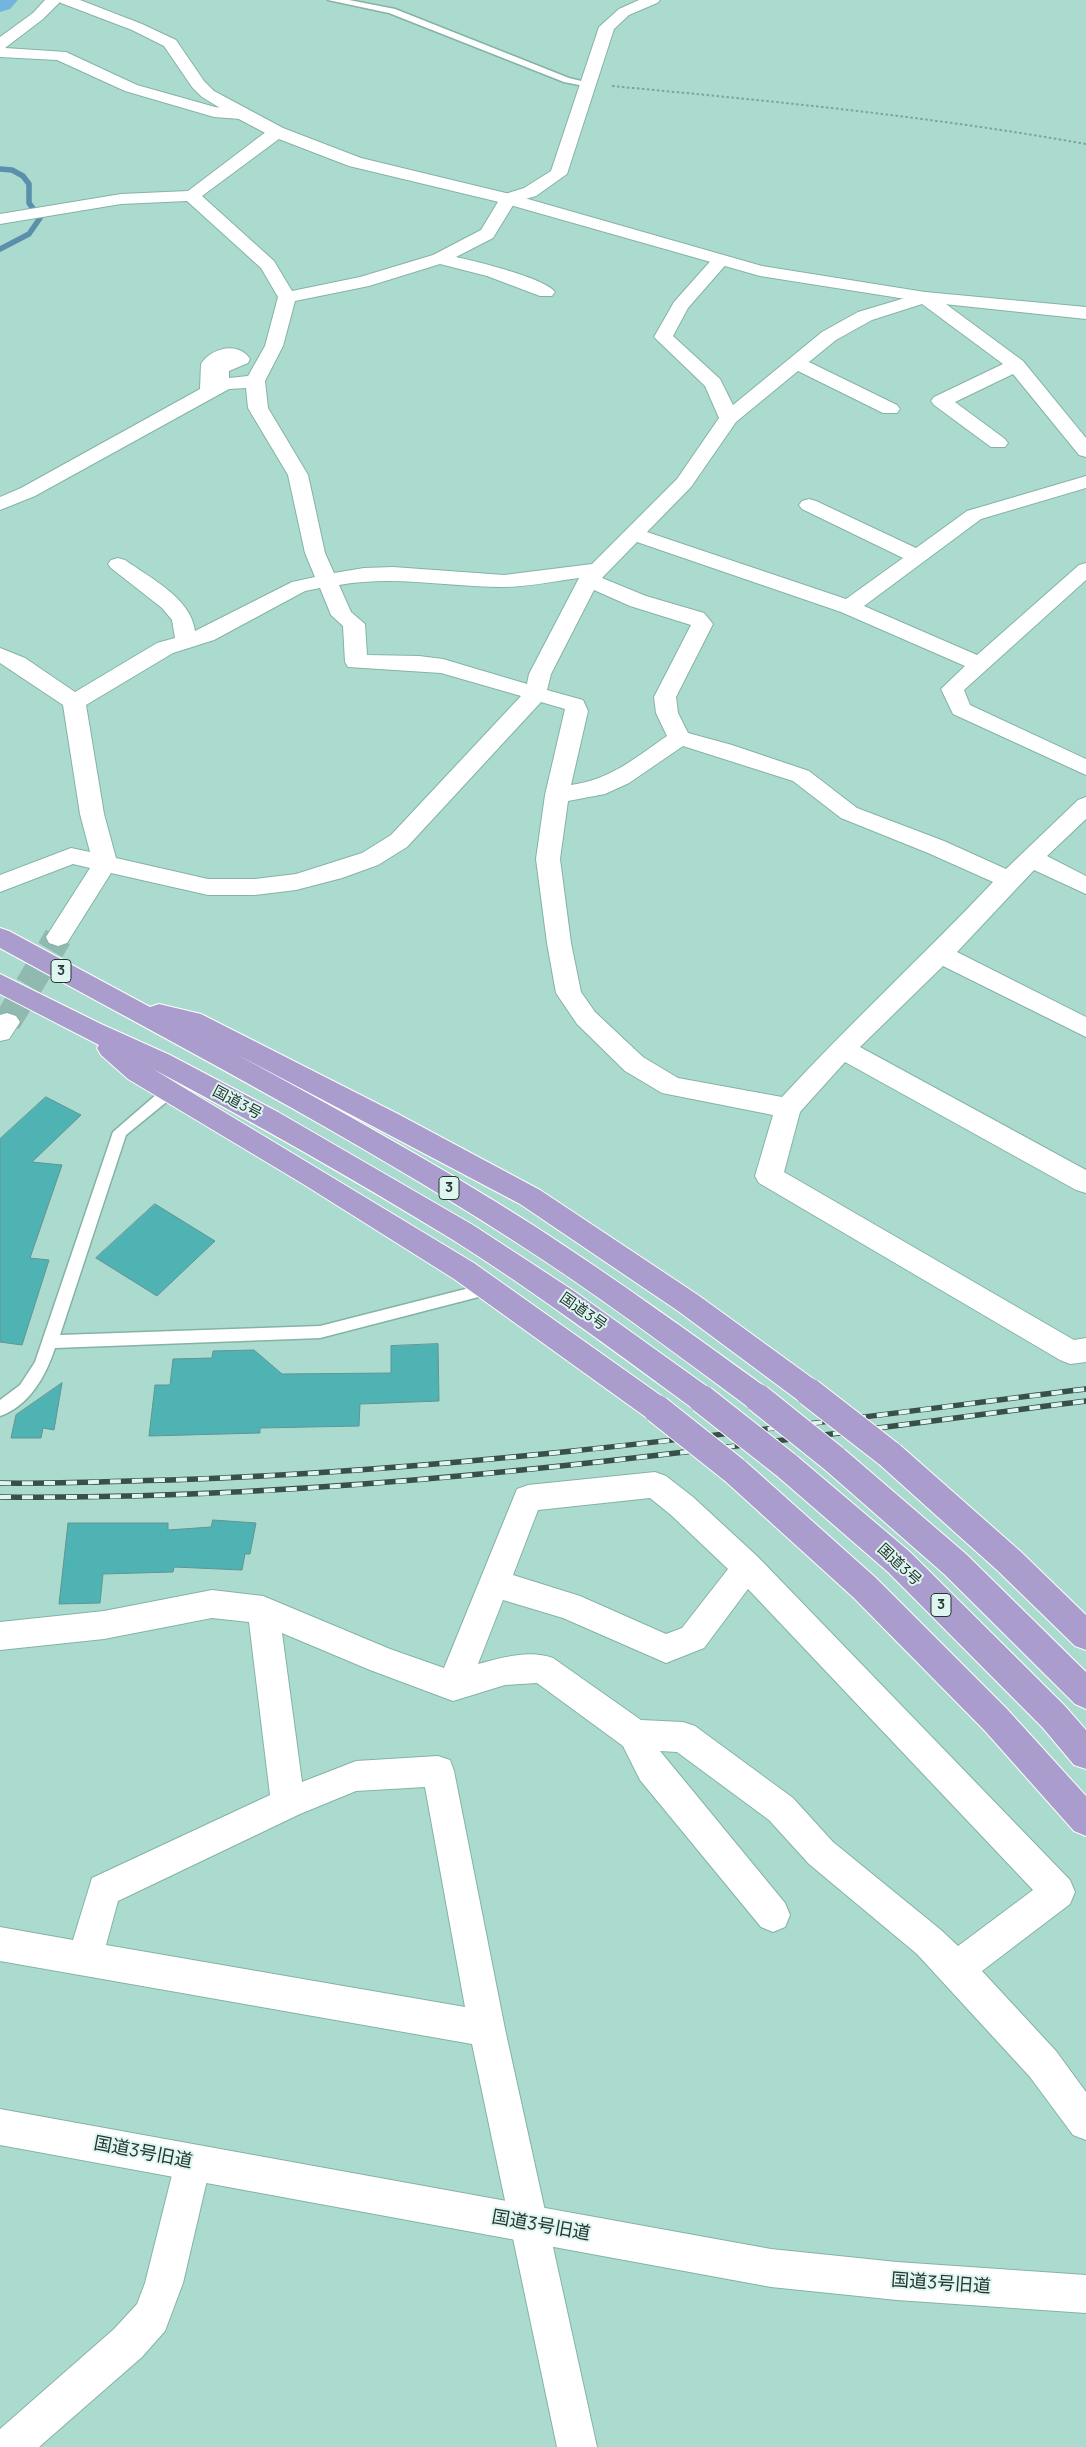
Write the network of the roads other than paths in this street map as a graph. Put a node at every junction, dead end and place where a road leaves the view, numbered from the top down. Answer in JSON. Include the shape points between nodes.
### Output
{"nodes":[{"id":1,"x":54,"y":0,"type":"edge"},
{"id":2,"x":66,"y":0,"type":"edge"},
{"id":3,"x":332,"y":0,"type":"edge"},
{"id":4,"x":652,"y":0,"type":"edge"},
{"id":5,"x":0,"y":44,"type":"edge"},
{"id":6,"x":0,"y":52,"type":"edge"},
{"id":7,"x":589,"y":84,"type":"junction"},
{"id":8,"x":241,"y":114,"type":"junction"},
{"id":9,"x":277,"y":132,"type":"junction"},
{"id":10,"x":192,"y":196,"type":"junction"},
{"id":11,"x":508,"y":199,"type":"junction"},
{"id":12,"x":0,"y":219,"type":"edge"},
{"id":13,"x":439,"y":259,"type":"junction"},
{"id":14,"x":720,"y":261,"type":"junction"},
{"id":15,"x":546,"y":292,"type":"dead end"},
{"id":16,"x":287,"y":297,"type":"junction"},
{"id":17,"x":925,"y":297,"type":"junction"},
{"id":18,"x":1086,"y":313,"type":"edge"},
{"id":19,"x":796,"y":363,"type":"junction"},
{"id":20,"x":1016,"y":365,"type":"junction"},
{"id":21,"x":255,"y":381,"type":"junction"},
{"id":22,"x":890,"y":408,"type":"dead end"},
{"id":23,"x":729,"y":418,"type":"junction"},
{"id":24,"x":1080,"y":431,"type":"edge"},
{"id":25,"x":998,"y":443,"type":"dead end"},
{"id":26,"x":1086,"y":451,"type":"edge"},
{"id":27,"x":1086,"y":482,"type":"edge"},
{"id":28,"x":0,"y":504,"type":"edge"},
{"id":29,"x":809,"y":505,"type":"dead end"},
{"id":30,"x":632,"y":534,"type":"junction"},
{"id":31,"x":918,"y":557,"type":"junction"},
{"id":32,"x":118,"y":564,"type":"dead end"},
{"id":33,"x":1086,"y":569,"type":"edge"},
{"id":34,"x":592,"y":575,"type":"junction"},
{"id":35,"x":329,"y":580,"type":"junction"},
{"id":36,"x":849,"y":607,"type":"junction"},
{"id":37,"x":186,"y":641,"type":"junction"},
{"id":38,"x":0,"y":655,"type":"edge"},
{"id":39,"x":979,"y":664,"type":"junction"},
{"id":40,"x":535,"y":695,"type":"junction"},
{"id":41,"x":74,"y":702,"type":"junction"},
{"id":42,"x":679,"y":738,"type":"junction"},
{"id":43,"x":1086,"y":768,"type":"edge"},
{"id":44,"x":558,"y":795,"type":"junction"},
{"id":45,"x":1086,"y":806,"type":"edge"},
{"id":46,"x":1031,"y":858,"type":"junction"},
{"id":47,"x":105,"y":863,"type":"junction"},
{"id":48,"x":1009,"y":880,"type":"junction"},
{"id":49,"x":0,"y":884,"type":"edge"},
{"id":50,"x":1086,"y":886,"type":"edge"},
{"id":51,"x":0,"y":937,"type":"edge"},
{"id":52,"x":58,"y":937,"type":"tunnel mouth"},
{"id":53,"x":940,"y":954,"type":"junction"},
{"id":54,"x":0,"y":983,"type":"edge"},
{"id":55,"x":123,"y":1005,"type":"junction"},
{"id":56,"x":1086,"y":1028,"type":"edge"},
{"id":57,"x":92,"y":1032,"type":"junction"},
{"id":58,"x":842,"y":1049,"type":"junction"},
{"id":59,"x":170,"y":1092,"type":"junction"},
{"id":60,"x":788,"y":1108,"type":"junction"},
{"id":61,"x":1086,"y":1183,"type":"edge"},
{"id":62,"x":489,"y":1289,"type":"junction"},
{"id":63,"x":51,"y":1342,"type":"junction"},
{"id":64,"x":1086,"y":1350,"type":"edge"},
{"id":65,"x":0,"y":1409,"type":"edge"},
{"id":66,"x":747,"y":1567,"type":"junction"},
{"id":67,"x":496,"y":1584,"type":"junction"},
{"id":68,"x":263,"y":1610,"type":"junction"},
{"id":69,"x":0,"y":1636,"type":"edge"},
{"id":70,"x":1086,"y":1636,"type":"edge"},
{"id":71,"x":453,"y":1686,"type":"junction"},
{"id":72,"x":1086,"y":1694,"type":"edge"},
{"id":73,"x":635,"y":1735,"type":"junction"},
{"id":74,"x":1086,"y":1754,"type":"edge"},
{"id":75,"x":288,"y":1803,"type":"junction"},
{"id":76,"x":1086,"y":1820,"type":"edge"},
{"id":77,"x":773,"y":1915,"type":"dead end"},
{"id":78,"x":0,"y":1944,"type":"edge"},
{"id":79,"x":85,"y":1960,"type":"junction"},
{"id":80,"x":956,"y":1969,"type":"junction"},
{"id":81,"x":487,"y":2029,"type":"junction"},
{"id":82,"x":1086,"y":2122,"type":"edge"},
{"id":83,"x":0,"y":2127,"type":"edge"},
{"id":84,"x":193,"y":2163,"type":"junction"},
{"id":85,"x":528,"y":2223,"type":"junction"},
{"id":86,"x":1086,"y":2294,"type":"edge"},
{"id":87,"x":9,"y":2447,"type":"edge"},
{"id":88,"x":577,"y":2447,"type":"edge"}],
"edges":[{"from":1,"to":5,"type":"street"},
{"from":2,"to":8,"type":"street","via":[[170,43],[198,84]]},
{"from":3,"to":7,"type":"lane","via":[[392,11],[567,80]]},
{"from":4,"to":7,"type":"street","via":[[624,12],[607,27]]},
{"from":6,"to":8,"type":"street","via":[[60,55],[131,88],[214,112]]},
{"from":7,"to":11,"type":"street","via":[[559,174],[530,192]]},
{"from":8,"to":9,"type":"street"},
{"from":9,"to":10,"type":"street"},
{"from":9,"to":11,"type":"street","via":[[355,162]]},
{"from":10,"to":12,"type":"street","via":[[121,199]]},
{"from":10,"to":16,"type":"street","via":[[268,265]]},
{"from":11,"to":13,"type":"street","via":[[487,234]]},
{"from":11,"to":14,"type":"street"},
{"from":13,"to":15,"type":"street","via":[[480,267]]},
{"from":13,"to":16,"type":"street","via":[[363,282]]},
{"from":14,"to":17,"type":"street","via":[[760,271]]},
{"from":14,"to":23,"type":"street","via":[[680,306],[663,337],[713,383]]},
{"from":16,"to":21,"type":"street","via":[[274,346]]},
{"from":17,"to":18,"type":"street"},
{"from":17,"to":19,"type":"street","via":[[865,316],[829,336]]},
{"from":17,"to":20,"type":"street"},
{"from":19,"to":22,"type":"street"},
{"from":19,"to":23,"type":"street"},
{"from":20,"to":24,"type":"street"},
{"from":20,"to":25,"type":"street","via":[[941,401]]},
{"from":21,"to":28,"type":"street","via":[[215,389],[28,492]]},
{"from":21,"to":35,"type":"street","via":[[258,408],[298,475],[315,554]]},
{"from":23,"to":30,"type":"street","via":[[684,483]]},
{"from":24,"to":26,"type":"street"},
{"from":27,"to":31,"type":"street","via":[[974,515]]},
{"from":29,"to":31,"type":"street"},
{"from":30,"to":34,"type":"street"},
{"from":30,"to":36,"type":"street"},
{"from":31,"to":36,"type":"street"},
{"from":32,"to":37,"type":"street","via":[[170,603],[183,619]]},
{"from":33,"to":39,"type":"street"},
{"from":34,"to":35,"type":"street","via":[[504,581],[393,573]]},
{"from":34,"to":40,"type":"street","via":[[540,674]]},
{"from":34,"to":42,"type":"street","via":[[638,601],[696,618],[702,624],[665,697],[667,713]]},
{"from":35,"to":37,"type":"street","via":[[299,586],[238,620]]},
{"from":35,"to":40,"type":"street","via":[[342,615],[354,624],[356,662],[443,666]]},
{"from":36,"to":39,"type":"street"},
{"from":37,"to":41,"type":"street","via":[[165,648]]},
{"from":38,"to":41,"type":"street"},
{"from":39,"to":43,"type":"street","via":[[952,689],[961,709]]},
{"from":40,"to":44,"type":"street","via":[[576,705]]},
{"from":40,"to":47,"type":"street","via":[[399,841],[370,859],[296,882],[255,887],[208,887]]},
{"from":41,"to":47,"type":"street","via":[[92,814]]},
{"from":42,"to":44,"type":"street","via":[[621,778],[598,789]]},
{"from":42,"to":48,"type":"street","via":[[801,776],[849,813]]},
{"from":44,"to":60,"type":"street","via":[[548,859],[569,993],[586,1018],[634,1064],[671,1086]]},
{"from":45,"to":46,"type":"street"},
{"from":46,"to":48,"type":"street"},
{"from":46,"to":50,"type":"street"},
{"from":47,"to":49,"type":"street","via":[[71,856]]},
{"from":47,"to":52,"type":"street"},
{"from":48,"to":53,"type":"street"},
{"from":51,"to":55,"type":"highway","number":"3"},
{"from":53,"to":56,"type":"street"},
{"from":53,"to":58,"type":"street"},
{"from":54,"to":57,"type":"highway","name":"国道3号","number":"3"},
{"from":55,"to":70,"type":"highway","bridge":true,"via":[[192,1020],[530,1197],[688,1303],[890,1454],[1009,1561]]},
{"from":55,"to":72,"type":"highway","number":"3","bridge":true,"via":[[294,1098],[490,1212],[599,1282],[758,1398],[834,1459],[955,1564]]},
{"from":57,"to":59,"type":"highway","via":[[137,1072]]},
{"from":57,"to":74,"type":"highway","name":"国道3号","number":"3","bridge":true,"via":[[161,1062],[260,1115],[463,1233],[564,1299],[702,1399],[787,1466],[899,1562],[1054,1717]]},
{"from":58,"to":60,"type":"street"},
{"from":58,"to":61,"type":"street"},
{"from":59,"to":62,"type":"highway","via":[[330,1187]]},
{"from":59,"to":63,"type":"lane","via":[[120,1132]]},
{"from":60,"to":64,"type":"street","via":[[769,1176],[1070,1352]]},
{"from":62,"to":63,"type":"lane","via":[[320,1332]]},
{"from":62,"to":76,"type":"highway","bridge":true,"via":[[657,1409],[735,1471],[866,1588],[996,1720]]},
{"from":63,"to":65,"type":"lane","via":[[35,1381]]},
{"from":66,"to":67,"type":"street","via":[[693,1638],[666,1649],[570,1606]]},
{"from":66,"to":67,"type":"street","via":[[682,1506],[654,1485],[528,1498]]},
{"from":66,"to":80,"type":"street","via":[[1058,1892]]},
{"from":67,"to":71,"type":"street"},
{"from":68,"to":69,"type":"street","via":[[212,1604],[104,1624]]},
{"from":68,"to":71,"type":"street","via":[[381,1660]]},
{"from":68,"to":75,"type":"street"},
{"from":71,"to":73,"type":"street","via":[[505,1671],[542,1668]]},
{"from":73,"to":77,"type":"street","via":[[652,1769]]},
{"from":73,"to":80,"type":"street","via":[[683,1736],[781,1809],[821,1853],[929,1942]]},
{"from":75,"to":79,"type":"street","via":[[104,1890]]},
{"from":75,"to":81,"type":"street","via":[[356,1776],[438,1770]]},
{"from":78,"to":79,"type":"street"},
{"from":79,"to":81,"type":"street"},
{"from":80,"to":82,"type":"street","via":[[1043,2064]]},
{"from":81,"to":85,"type":"street"},
{"from":83,"to":84,"type":"street","name":"国道3号旧道"},
{"from":84,"to":85,"type":"street","name":"国道3号旧道"},
{"from":84,"to":87,"type":"street","via":[[164,2283],[151,2318],[128,2343]]},
{"from":85,"to":86,"type":"street","name":"国道3号旧道","via":[[771,2268],[897,2281]]},
{"from":85,"to":88,"type":"street"}]}
